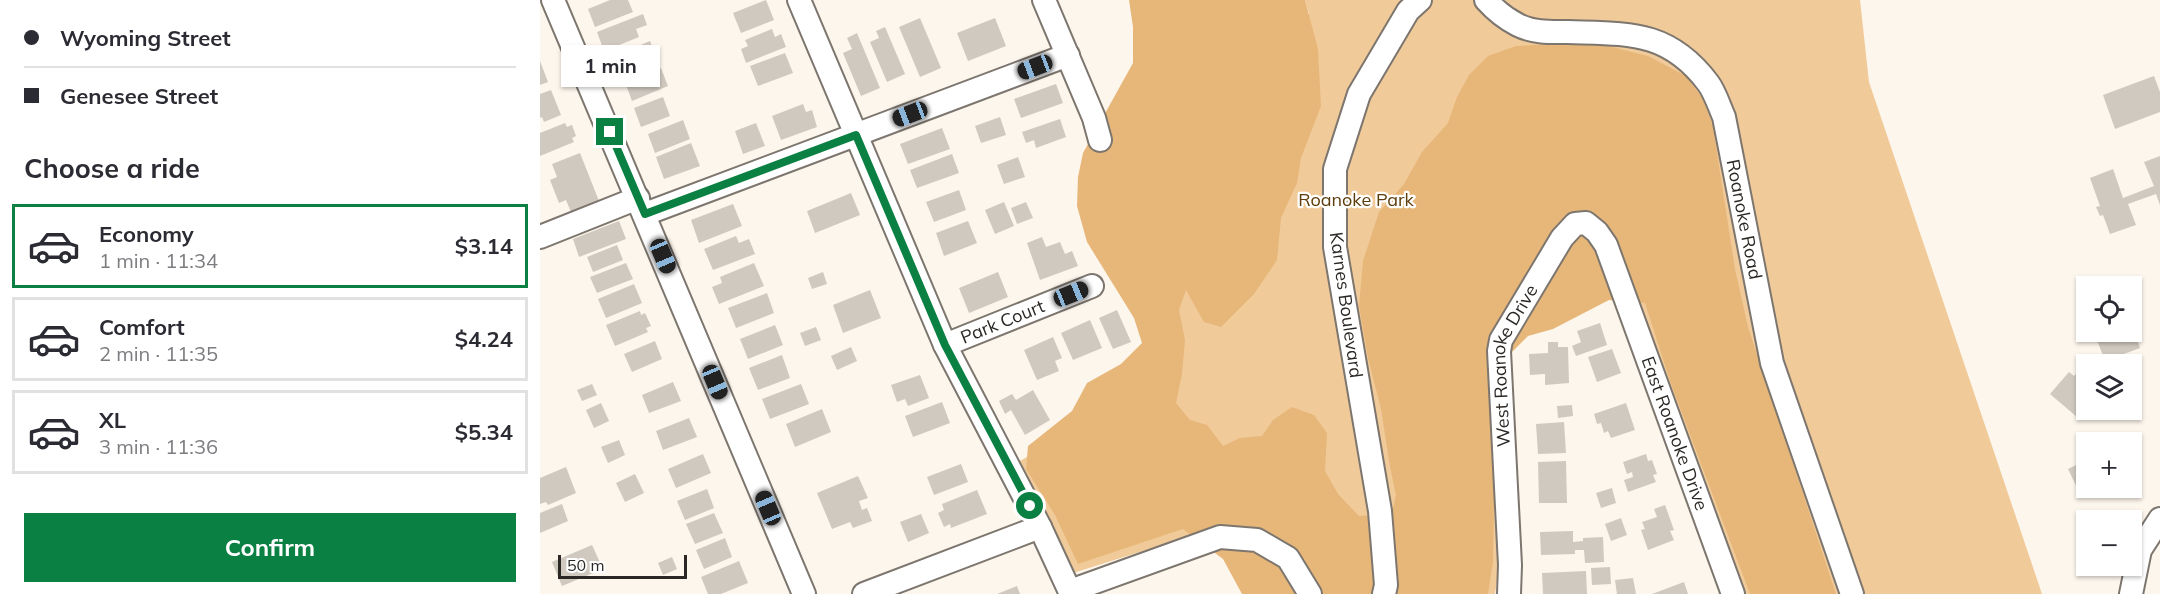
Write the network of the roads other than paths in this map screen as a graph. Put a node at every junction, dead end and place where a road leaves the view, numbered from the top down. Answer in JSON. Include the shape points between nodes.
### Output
{"nodes":[{"id":1,"x":553,"y":0,"type":"edge"},
{"id":2,"x":799,"y":0,"type":"edge"},
{"id":3,"x":1044,"y":0,"type":"edge"},
{"id":4,"x":1420,"y":0,"type":"edge"},
{"id":5,"x":1485,"y":0,"type":"edge"},
{"id":6,"x":1068,"y":55,"type":"junction"},
{"id":7,"x":856,"y":135,"type":"junction"},
{"id":8,"x":1100,"y":140,"type":"dead end"},
{"id":9,"x":642,"y":206,"type":"junction"},
{"id":10,"x":540,"y":237,"type":"edge"},
{"id":11,"x":1616,"y":274,"type":"joint"},
{"id":12,"x":1092,"y":286,"type":"dead end"},
{"id":13,"x":945,"y":345,"type":"junction"},
{"id":14,"x":2160,"y":519,"type":"edge"},
{"id":15,"x":1041,"y":527,"type":"junction"},
{"id":16,"x":1070,"y":592,"type":"edge"},
{"id":17,"x":804,"y":594,"type":"edge"},
{"id":18,"x":864,"y":594,"type":"edge"},
{"id":19,"x":1310,"y":594,"type":"edge"},
{"id":20,"x":1384,"y":594,"type":"edge"},
{"id":21,"x":1509,"y":594,"type":"edge"},
{"id":22,"x":1733,"y":594,"type":"edge"},
{"id":23,"x":1852,"y":594,"type":"edge"},
{"id":24,"x":2131,"y":594,"type":"edge"}],
"edges":[{"from":1,"to":9,"type":"street"},
{"from":2,"to":7,"type":"street"},
{"from":3,"to":6,"type":"street"},
{"from":4,"to":20,"type":"street","name":"Karnes Boulevard","via":[[1408,12],[1359,94],[1335,169],[1335,247],[1380,511]]},
{"from":5,"to":23,"type":"street","name":"Roanoke Road","via":[[1518,26],[1539,32],[1631,34],[1648,38],[1683,56],[1710,84],[1724,117],[1772,363]]},
{"from":6,"to":7,"type":"street"},
{"from":6,"to":8,"type":"street"},
{"from":7,"to":9,"type":"street"},
{"from":7,"to":13,"type":"street"},
{"from":9,"to":10,"type":"street"},
{"from":9,"to":17,"type":"street"},
{"from":11,"to":21,"type":"street","name":"West Roanoke Drive","via":[[1597,232],[1586,223],[1575,224],[1562,237],[1501,340]]},
{"from":11,"to":22,"type":"street","name":"East Roanoke Drive"},
{"from":12,"to":13,"type":"street","name":"Park Court"},
{"from":13,"to":15,"type":"street"},
{"from":14,"to":24,"type":"street","via":[[2140,550]]},
{"from":15,"to":16,"type":"street"},
{"from":15,"to":18,"type":"street"},
{"from":16,"to":19,"type":"street","via":[[1220,537],[1257,540],[1288,558]]}]}
